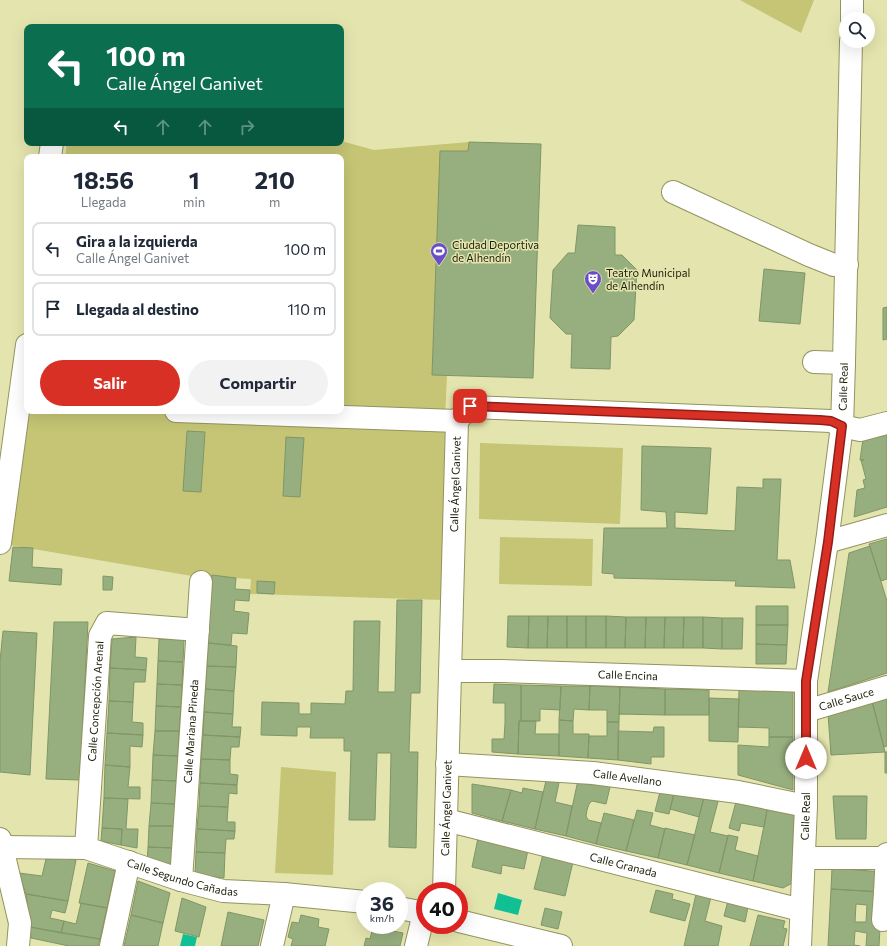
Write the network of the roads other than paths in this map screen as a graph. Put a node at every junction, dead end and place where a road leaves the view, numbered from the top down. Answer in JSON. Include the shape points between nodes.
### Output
{"nodes":[{"id":1,"x":852,"y":0,"type":"edge"},
{"id":2,"x":852,"y":12,"type":"edge"},
{"id":3,"x":851,"y":48,"type":"edge"},
{"id":4,"x":673,"y":192,"type":"dead end"},
{"id":5,"x":847,"y":265,"type":"junction"},
{"id":6,"x":814,"y":362,"type":"dead end"},
{"id":7,"x":844,"y":362,"type":"junction"},
{"id":8,"x":24,"y":367,"type":"edge"},
{"id":9,"x":260,"y":414,"type":"edge"},
{"id":10,"x":457,"y":421,"type":"junction"},
{"id":11,"x":887,"y":423,"type":"edge"},
{"id":12,"x":842,"y":426,"type":"junction"},
{"id":13,"x":887,"y":525,"type":"edge"},
{"id":14,"x":828,"y":542,"type":"junction"},
{"id":15,"x":0,"y":543,"type":"edge"},
{"id":16,"x":201,"y":582,"type":"dead end"},
{"id":17,"x":198,"y":630,"type":"junction"},
{"id":18,"x":450,"y":672,"type":"junction"},
{"id":19,"x":806,"y":681,"type":"junction"},
{"id":20,"x":887,"y":687,"type":"edge"},
{"id":21,"x":806,"y":711,"type":"junction"},
{"id":22,"x":447,"y":764,"type":"junction"},
{"id":23,"x":806,"y":806,"type":"junction"},
{"id":24,"x":446,"y":820,"type":"junction"},
{"id":25,"x":1,"y":843,"type":"edge"},
{"id":26,"x":86,"y":848,"type":"junction"},
{"id":27,"x":887,"y":854,"type":"edge"},
{"id":28,"x":804,"y":858,"type":"junction"},
{"id":29,"x":887,"y":858,"type":"edge"},
{"id":30,"x":129,"y":862,"type":"junction"},
{"id":31,"x":181,"y":880,"type":"junction"},
{"id":32,"x":444,"y":882,"type":"edge"},
{"id":33,"x":886,"y":893,"type":"edge"},
{"id":34,"x":284,"y":894,"type":"junction"},
{"id":35,"x":356,"y":901,"type":"edge"},
{"id":36,"x":802,"y":910,"type":"junction"},
{"id":37,"x":883,"y":920,"type":"dead end"},
{"id":38,"x":468,"y":923,"type":"edge"},
{"id":39,"x":419,"y":934,"type":"edge"},
{"id":40,"x":18,"y":946,"type":"edge"},
{"id":41,"x":111,"y":946,"type":"edge"},
{"id":42,"x":272,"y":946,"type":"edge"},
{"id":43,"x":416,"y":946,"type":"edge"},
{"id":44,"x":561,"y":946,"type":"edge"},
{"id":45,"x":800,"y":946,"type":"edge"}],
"edges":[{"from":1,"to":2,"type":"street"},
{"from":3,"to":5,"type":"street","name":"Calle Real"},
{"from":4,"to":5,"type":"street","via":[[809,255],[834,265]]},
{"from":5,"to":7,"type":"street","name":"Calle Real"},
{"from":6,"to":7,"type":"street"},
{"from":7,"to":12,"type":"street","name":"Calle Real"},
{"from":8,"to":15,"type":"street"},
{"from":9,"to":10,"type":"street"},
{"from":10,"to":12,"type":"street","name":"Calle Ángel Ganivet","via":[[470,406],[820,420]]},
{"from":10,"to":18,"type":"street","name":"Calle Ángel Ganivet"},
{"from":11,"to":12,"type":"street","via":[[860,430]]},
{"from":12,"to":14,"type":"street","name":"Calle Real"},
{"from":13,"to":14,"type":"street"},
{"from":14,"to":19,"type":"street","name":"Calle Real"},
{"from":16,"to":17,"type":"street","name":"Calle Mariana Pineda"},
{"from":17,"to":26,"type":"street","name":"Calle Concepción Arenal","via":[[108,623],[100,636]]},
{"from":17,"to":31,"type":"street","name":"Calle Mariana Pineda"},
{"from":18,"to":19,"type":"street","name":"Calle Encina","via":[[500,671]]},
{"from":18,"to":22,"type":"street","name":"Calle Ángel Ganivet"},
{"from":19,"to":21,"type":"street","name":"Calle Real"},
{"from":20,"to":21,"type":"street","name":"Calle Sauce"},
{"from":21,"to":23,"type":"street","name":"Calle Real"},
{"from":22,"to":23,"type":"street","name":"Calle Avellano","via":[[594,773],[738,792]]},
{"from":22,"to":24,"type":"street","name":"Calle Ángel Ganivet"},
{"from":23,"to":28,"type":"street","name":"Calle Real"},
{"from":24,"to":32,"type":"street","name":"Calle Ángel Ganivet"},
{"from":24,"to":36,"type":"street","name":"Calle Granada"},
{"from":25,"to":26,"type":"street","name":"Calle Segundo Cañadas"},
{"from":25,"to":40,"type":"street","via":[[20,923]]},
{"from":26,"to":30,"type":"street","name":"Calle Segundo Cañadas"},
{"from":27,"to":29,"type":"street"},
{"from":28,"to":29,"type":"street"},
{"from":28,"to":36,"type":"street","name":"Calle Real"},
{"from":29,"to":33,"type":"street"},
{"from":30,"to":31,"type":"street","name":"Calle Segundo Cañadas"},
{"from":30,"to":41,"type":"street"},
{"from":31,"to":34,"type":"street","name":"Calle Segundo Cañadas","via":[[224,891]]},
{"from":33,"to":37,"type":"street"},
{"from":34,"to":35,"type":"street","name":"Calle Segundo Cañadas"},
{"from":34,"to":42,"type":"street"},
{"from":36,"to":45,"type":"street","name":"Calle Real"},
{"from":38,"to":44,"type":"street"},
{"from":39,"to":43,"type":"street"}]}
